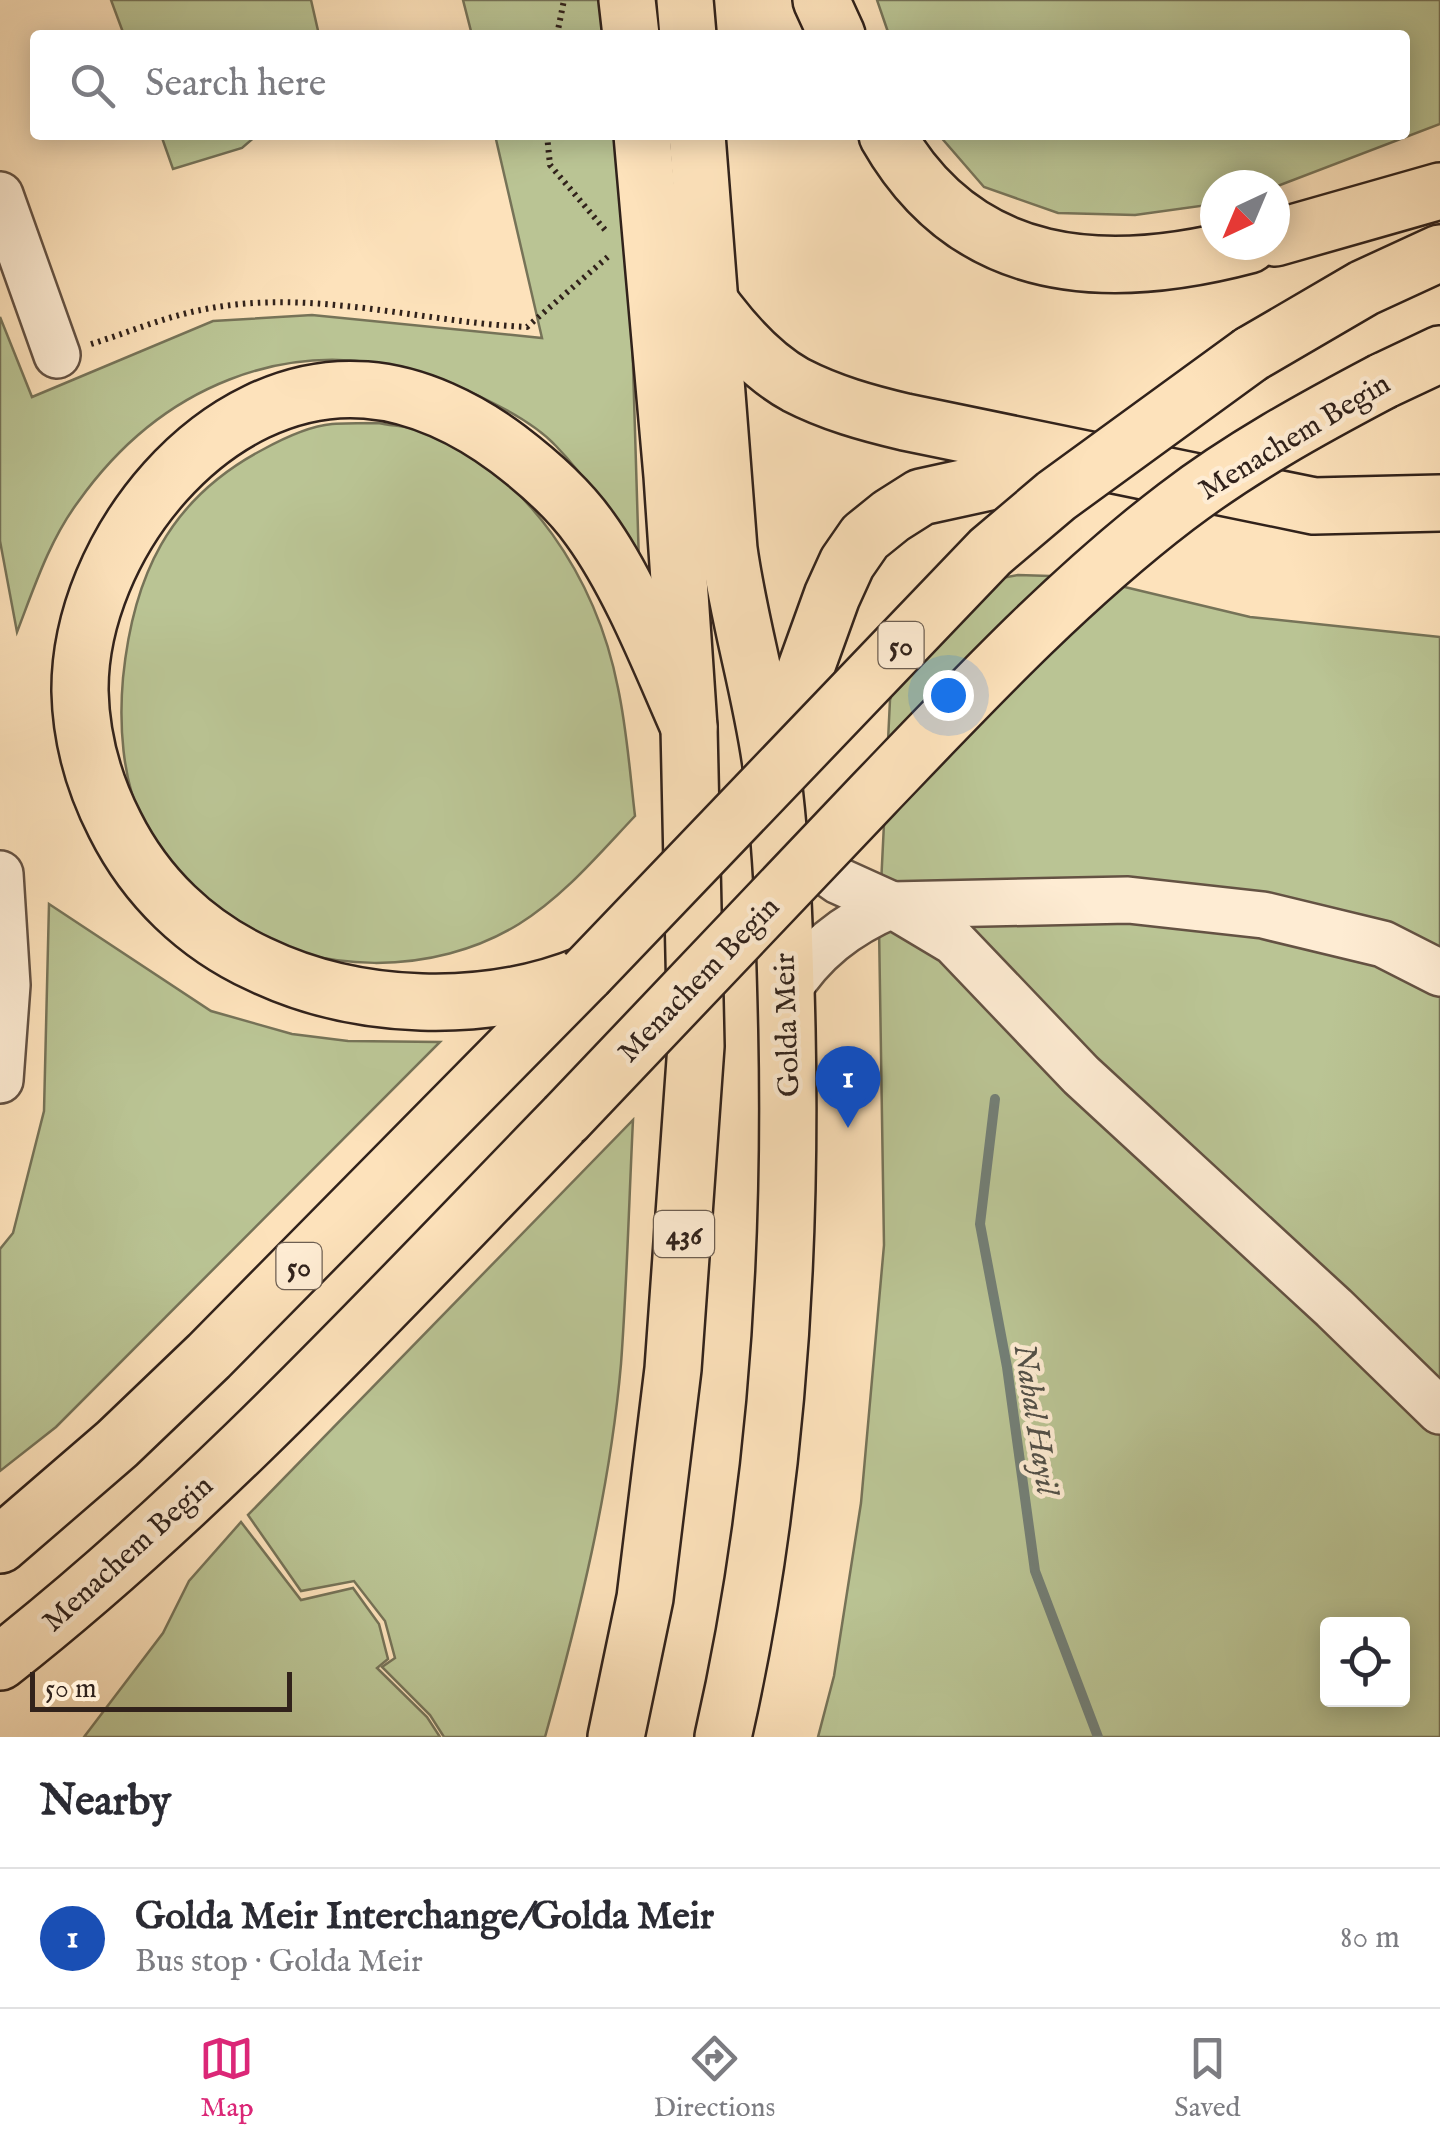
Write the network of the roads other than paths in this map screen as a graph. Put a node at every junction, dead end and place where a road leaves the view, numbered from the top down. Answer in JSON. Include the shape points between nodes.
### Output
{"nodes":[{"id":1,"x":627,"y":0,"type":"edge"},
{"id":2,"x":685,"y":0,"type":"edge"},
{"id":3,"x":822,"y":0,"type":"edge"},
{"id":4,"x":630,"y":30,"type":"edge"},
{"id":5,"x":688,"y":30,"type":"edge"},
{"id":6,"x":835,"y":30,"type":"edge"},
{"id":7,"x":641,"y":140,"type":"edge"},
{"id":8,"x":697,"y":140,"type":"edge"},
{"id":9,"x":890,"y":140,"type":"edge"},
{"id":10,"x":1440,"y":192,"type":"edge"},
{"id":11,"x":0,"y":195,"type":"edge"},
{"id":12,"x":626,"y":230,"type":"junction"},
{"id":13,"x":1290,"y":234,"type":"edge"},
{"id":14,"x":1440,"y":253,"type":"edge"},
{"id":15,"x":1200,"y":255,"type":"edge"},
{"id":16,"x":712,"y":301,"type":"junction"},
{"id":17,"x":1440,"y":354,"type":"edge"},
{"id":18,"x":56,"y":355,"type":"road end"},
{"id":19,"x":1174,"y":479,"type":"junction"},
{"id":20,"x":1440,"y":503,"type":"edge"},
{"id":21,"x":689,"y":727,"type":"junction"},
{"id":22,"x":771,"y":765,"type":"junction"},
{"id":23,"x":779,"y":838,"type":"junction"},
{"id":24,"x":0,"y":874,"type":"edge"},
{"id":25,"x":892,"y":905,"type":"junction"},
{"id":26,"x":1440,"y":973,"type":"edge"},
{"id":27,"x":586,"y":974,"type":"junction"},
{"id":28,"x":786,"y":993,"type":"junction"},
{"id":29,"x":0,"y":1080,"type":"edge"},
{"id":30,"x":1440,"y":1412,"type":"edge"},
{"id":31,"x":0,"y":1544,"type":"edge"},
{"id":32,"x":0,"y":1662,"type":"edge"},
{"id":33,"x":616,"y":1737,"type":"edge"},
{"id":34,"x":723,"y":1737,"type":"edge"}],
"edges":[{"from":1,"to":4,"type":"main road"},
{"from":2,"to":5,"type":"main road"},
{"from":3,"to":6,"type":"main road"},
{"from":7,"to":12,"type":"main road"},
{"from":8,"to":16,"type":"main road","name":"Golda Meir"},
{"from":9,"to":15,"type":"main road","via":[[932,196],[977,232],[1016,250],[1096,264]]},
{"from":10,"to":13,"type":"main road"},
{"from":11,"to":18,"type":"street"},
{"from":12,"to":16,"type":"main road"},
{"from":12,"to":21,"type":"main road","number":"436"},
{"from":14,"to":27,"type":"main road","number":"50","bridge":true,"via":[[1251,354],[1056,496],[990,552]]},
{"from":16,"to":19,"type":"main road","via":[[760,358],[844,407]]},
{"from":16,"to":22,"type":"main road","name":"Golda Meir","via":[[729,549]]},
{"from":17,"to":32,"type":"main road","name":"Menachem Begin","bridge":true,"via":[[1244,460],[1114,558],[954,711],[217,1473]]},
{"from":19,"to":20,"type":"main road","via":[[1314,506]]},
{"from":19,"to":22,"type":"main road","via":[[994,481],[921,497],[891,516],[847,564]]},
{"from":21,"to":27,"type":"main road","via":[[590,529],[533,468],[472,422],[420,402],[366,390],[323,393],[239,420],[178,467],[143,510],[99,593],[80,691],[86,747],[104,805],[132,859],[176,910],[230,951],[285,977],[362,996],[475,1000]]},
{"from":21,"to":33,"type":"main road","number":"436","via":[[696,1046],[689,1182],[647,1579]]},
{"from":22,"to":23,"type":"main road","name":"Golda Meir"},
{"from":23,"to":25,"type":"street","via":[[840,881]]},
{"from":23,"to":28,"type":"main road","name":"Golda Meir"},
{"from":24,"to":29,"type":"street","via":[[8,985]]},
{"from":25,"to":26,"type":"street","via":[[1128,900],[1264,916],[1383,944]]},
{"from":25,"to":28,"type":"street","via":[[830,940]]},
{"from":25,"to":30,"type":"street","via":[[954,942],[1081,1075]]},
{"from":27,"to":31,"type":"main road","number":"50","via":[[209,1356]]},
{"from":28,"to":34,"type":"main road","name":"Golda Meir","via":[[790,1147],[777,1387],[746,1632]]}]}
